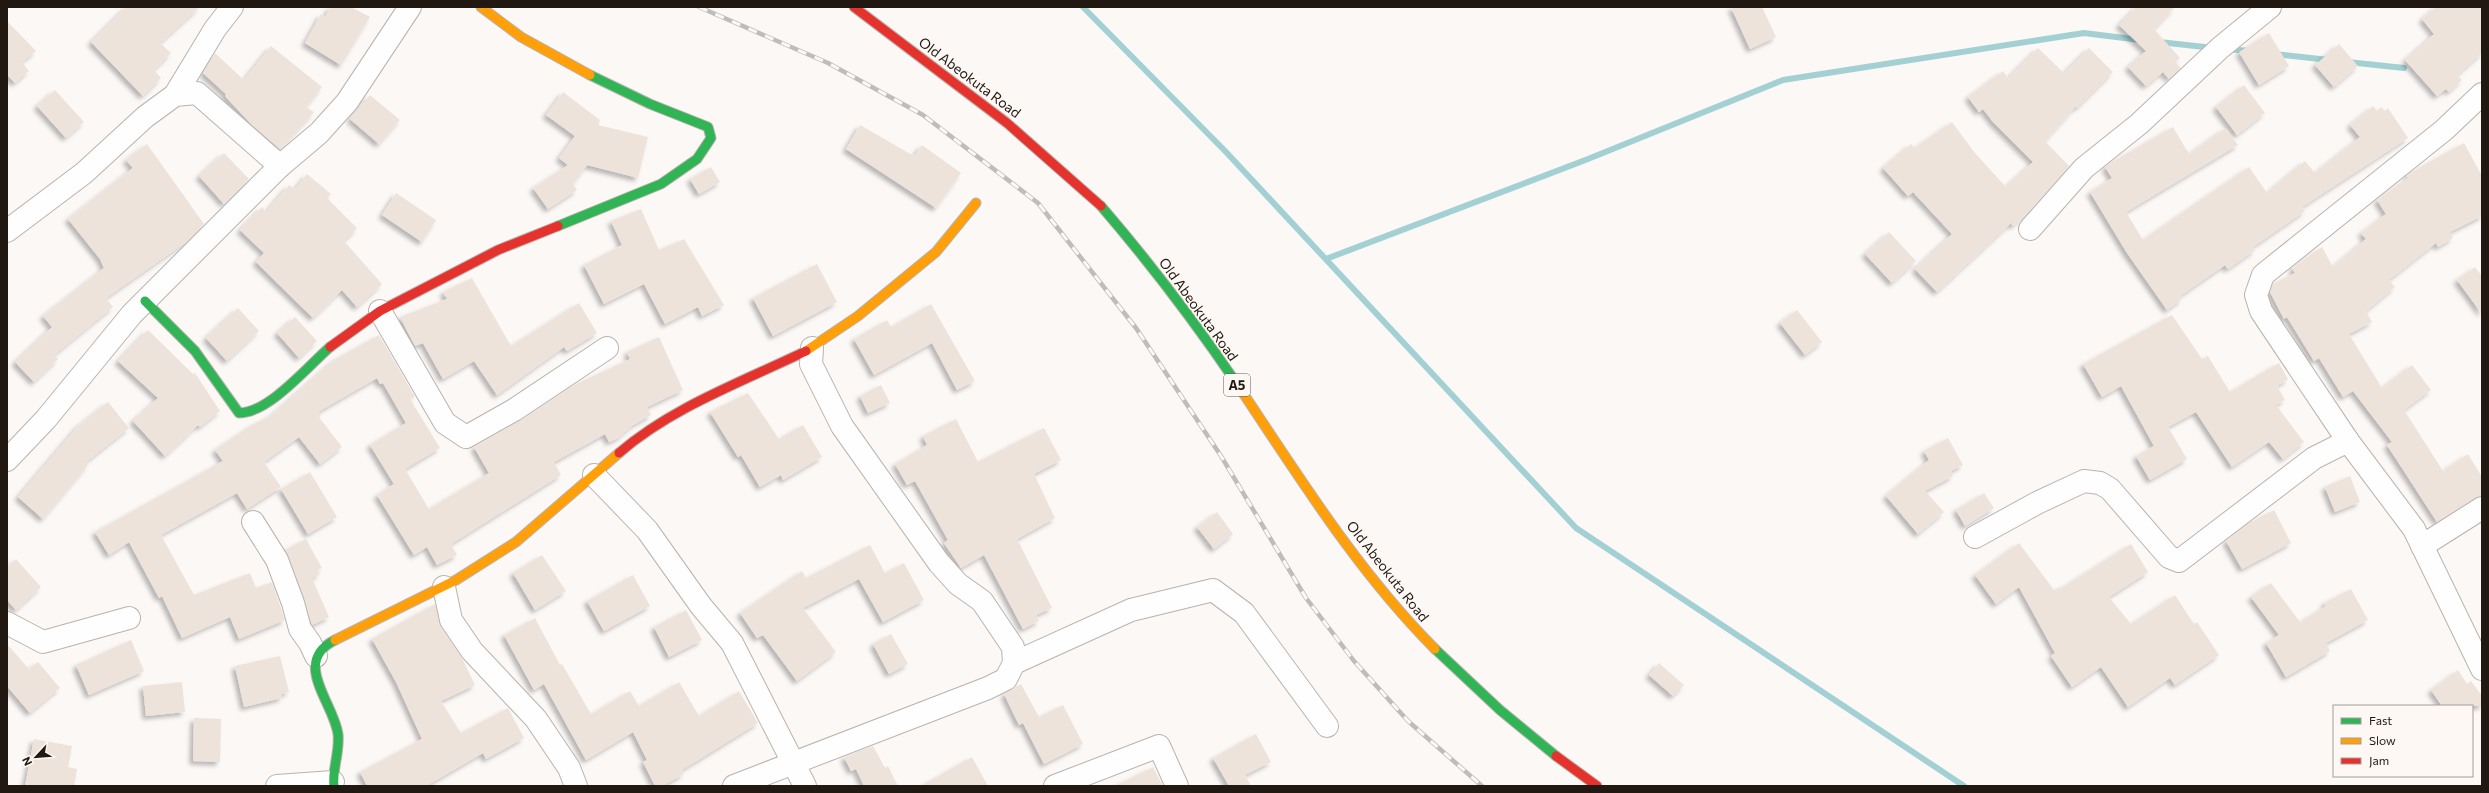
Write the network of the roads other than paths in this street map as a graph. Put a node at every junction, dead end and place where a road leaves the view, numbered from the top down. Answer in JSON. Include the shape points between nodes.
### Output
{"nodes":[{"id":1,"x":232,"y":7,"type":"edge"},
{"id":2,"x":410,"y":7,"type":"edge"},
{"id":3,"x":481,"y":7,"type":"edge"},
{"id":4,"x":854,"y":7,"type":"edge"},
{"id":5,"x":2270,"y":7,"type":"edge"},
{"id":6,"x":2482,"y":94,"type":"edge"},
{"id":7,"x":175,"y":95,"type":"junction"},
{"id":8,"x":280,"y":166,"type":"junction"},
{"id":9,"x":976,"y":203,"type":"dead end"},
{"id":10,"x":2030,"y":229,"type":"dead end"},
{"id":11,"x":7,"y":231,"type":"edge"},
{"id":12,"x":145,"y":301,"type":"junction"},
{"id":13,"x":380,"y":311,"type":"junction"},
{"id":14,"x":607,"y":348,"type":"dead end"},
{"id":15,"x":812,"y":356,"type":"junction"},
{"id":16,"x":786,"y":361,"type":"joint"},
{"id":17,"x":2348,"y":441,"type":"junction"},
{"id":18,"x":7,"y":460,"type":"edge"},
{"id":19,"x":594,"y":475,"type":"junction"},
{"id":20,"x":2482,"y":508,"type":"edge"},
{"id":21,"x":253,"y":522,"type":"dead end"},
{"id":22,"x":1975,"y":537,"type":"dead end"},
{"id":23,"x":2422,"y":546,"type":"junction"},
{"id":24,"x":444,"y":587,"type":"junction"},
{"id":25,"x":129,"y":618,"type":"dead end"},
{"id":26,"x":7,"y":623,"type":"edge"},
{"id":27,"x":318,"y":648,"type":"junction"},
{"id":28,"x":1014,"y":663,"type":"junction"},
{"id":29,"x":2482,"y":670,"type":"edge"},
{"id":30,"x":1327,"y":726,"type":"dead end"},
{"id":31,"x":794,"y":762,"type":"junction"},
{"id":32,"x":333,"y":784,"type":"edge"},
{"id":33,"x":277,"y":786,"type":"edge"},
{"id":34,"x":576,"y":786,"type":"edge"},
{"id":35,"x":734,"y":786,"type":"edge"},
{"id":36,"x":805,"y":786,"type":"edge"},
{"id":37,"x":1055,"y":786,"type":"edge"},
{"id":38,"x":1177,"y":786,"type":"edge"},
{"id":39,"x":1597,"y":786,"type":"edge"}],
"edges":[{"from":1,"to":7,"type":"street","via":[[215,29]]},
{"from":2,"to":8,"type":"street","via":[[347,102],[319,133]]},
{"from":3,"to":13,"type":"main road","via":[[496,21],[537,49],[616,88],[708,128],[711,138],[697,159],[661,184],[498,250]]},
{"from":4,"to":39,"type":"main road","name":"Old Abeokuta Road","number":"A5","via":[[1021,132],[1099,203],[1151,265],[1355,554],[1412,626],[1481,694],[1545,748]]},
{"from":5,"to":10,"type":"street","via":[[2220,48],[2139,124],[2084,168]]},
{"from":6,"to":17,"type":"street","via":[[2432,139],[2263,275],[2256,295],[2261,312]]},
{"from":7,"to":8,"type":"street","via":[[197,93]]},
{"from":7,"to":11,"type":"street","via":[[146,117],[84,173]]},
{"from":8,"to":12,"type":"street"},
{"from":9,"to":15,"type":"main road","via":[[936,252]]},
{"from":12,"to":13,"type":"main road","via":[[179,332],[231,404],[239,412],[249,413],[264,406],[335,342]]},
{"from":12,"to":18,"type":"street","via":[[123,324],[46,419]]},
{"from":13,"to":14,"type":"street","via":[[445,423],[466,437],[514,410]]},
{"from":15,"to":16,"type":"street"},
{"from":15,"to":28,"type":"street","via":[[842,426],[939,563],[958,584],[982,601],[1013,647]]},
{"from":16,"to":19,"type":"main road","via":[[692,406],[639,436]]},
{"from":17,"to":22,"type":"street","via":[[2314,458],[2179,560],[2169,557],[2110,490],[2100,483],[2084,481]]},
{"from":17,"to":23,"type":"street","via":[[2414,529]]},
{"from":19,"to":24,"type":"main road","via":[[516,542]]},
{"from":19,"to":31,"type":"street","via":[[647,530],[701,606],[732,642]]},
{"from":20,"to":23,"type":"street"},
{"from":21,"to":27,"type":"street","via":[[277,560],[300,629]]},
{"from":23,"to":29,"type":"street"},
{"from":24,"to":27,"type":"main road"},
{"from":24,"to":34,"type":"street","via":[[450,620],[472,651],[536,719],[569,768]]},
{"from":25,"to":26,"type":"street","via":[[43,642]]},
{"from":27,"to":32,"type":"main road","via":[[314,664],[317,678],[334,716],[338,734],[339,755]]},
{"from":28,"to":30,"type":"street","via":[[1131,610],[1213,590],[1244,612]]},
{"from":28,"to":31,"type":"street","via":[[1006,679],[988,688]]},
{"from":31,"to":35,"type":"street"},
{"from":31,"to":36,"type":"street"},
{"from":32,"to":33,"type":"street"},
{"from":37,"to":38,"type":"street","via":[[1158,746]]}]}
